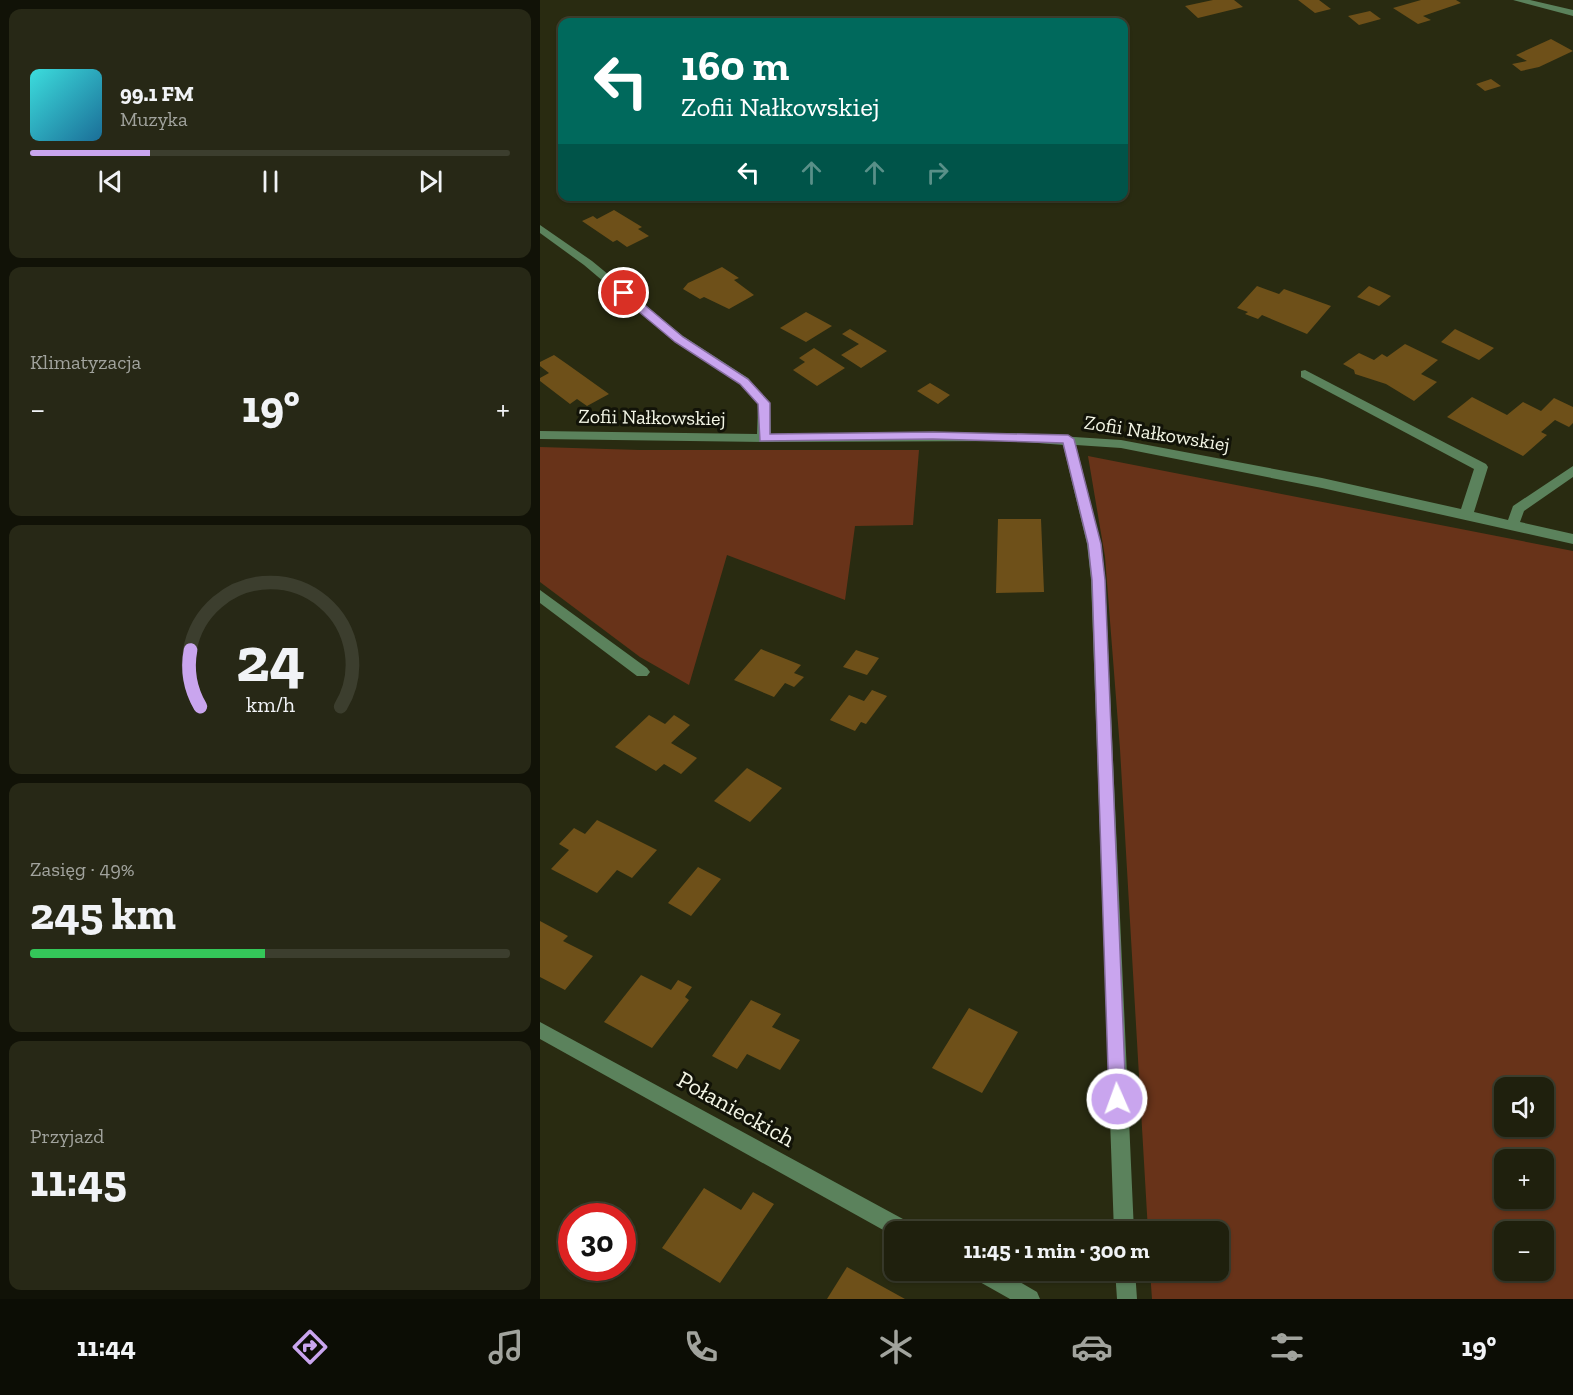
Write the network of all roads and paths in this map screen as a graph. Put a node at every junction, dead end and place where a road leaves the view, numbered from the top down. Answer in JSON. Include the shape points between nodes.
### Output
{"nodes":[{"id":1,"x":1522,"y":0,"type":"edge"},
{"id":2,"x":1573,"y":13,"type":"edge"},
{"id":3,"x":540,"y":228,"type":"edge"},
{"id":4,"x":1305,"y":374,"type":"dead end"},
{"id":5,"x":540,"y":435,"type":"edge"},
{"id":6,"x":764,"y":438,"type":"junction"},
{"id":7,"x":1068,"y":439,"type":"junction"},
{"id":8,"x":1573,"y":470,"type":"edge"},
{"id":9,"x":1466,"y":516,"type":"junction"},
{"id":10,"x":1512,"y":527,"type":"junction"},
{"id":11,"x":1573,"y":539,"type":"edge"},
{"id":12,"x":540,"y":595,"type":"edge"},
{"id":13,"x":642,"y":672,"type":"dead end"},
{"id":14,"x":540,"y":1030,"type":"edge"},
{"id":15,"x":887,"y":1221,"type":"edge"},
{"id":16,"x":1124,"y":1221,"type":"edge"},
{"id":17,"x":998,"y":1281,"type":"edge"},
{"id":18,"x":1126,"y":1281,"type":"edge"},
{"id":19,"x":1030,"y":1299,"type":"edge"},
{"id":20,"x":1127,"y":1299,"type":"edge"}],
"edges":[{"from":1,"to":2,"type":"street"},
{"from":3,"to":6,"type":"street","via":[[679,339],[744,381],[764,403]]},
{"from":4,"to":9,"type":"street","via":[[1481,467]]},
{"from":5,"to":6,"type":"street","name":"Zofii Nałkowskiej"},
{"from":6,"to":7,"type":"street","name":"Zofii Nałkowskiej","via":[[933,435]]},
{"from":7,"to":9,"type":"street","name":"Zofii Nałkowskiej","via":[[1174,453]]},
{"from":7,"to":16,"type":"street","via":[[1094,544],[1098,580]]},
{"from":8,"to":10,"type":"street","via":[[1518,509]]},
{"from":9,"to":10,"type":"street","name":"Zofii Nałkowskiej"},
{"from":10,"to":11,"type":"street","name":"Zofii Nałkowskiej"},
{"from":12,"to":13,"type":"street"},
{"from":14,"to":15,"type":"street","name":"Połanieckich"},
{"from":17,"to":19,"type":"street"},
{"from":18,"to":20,"type":"street"}]}
